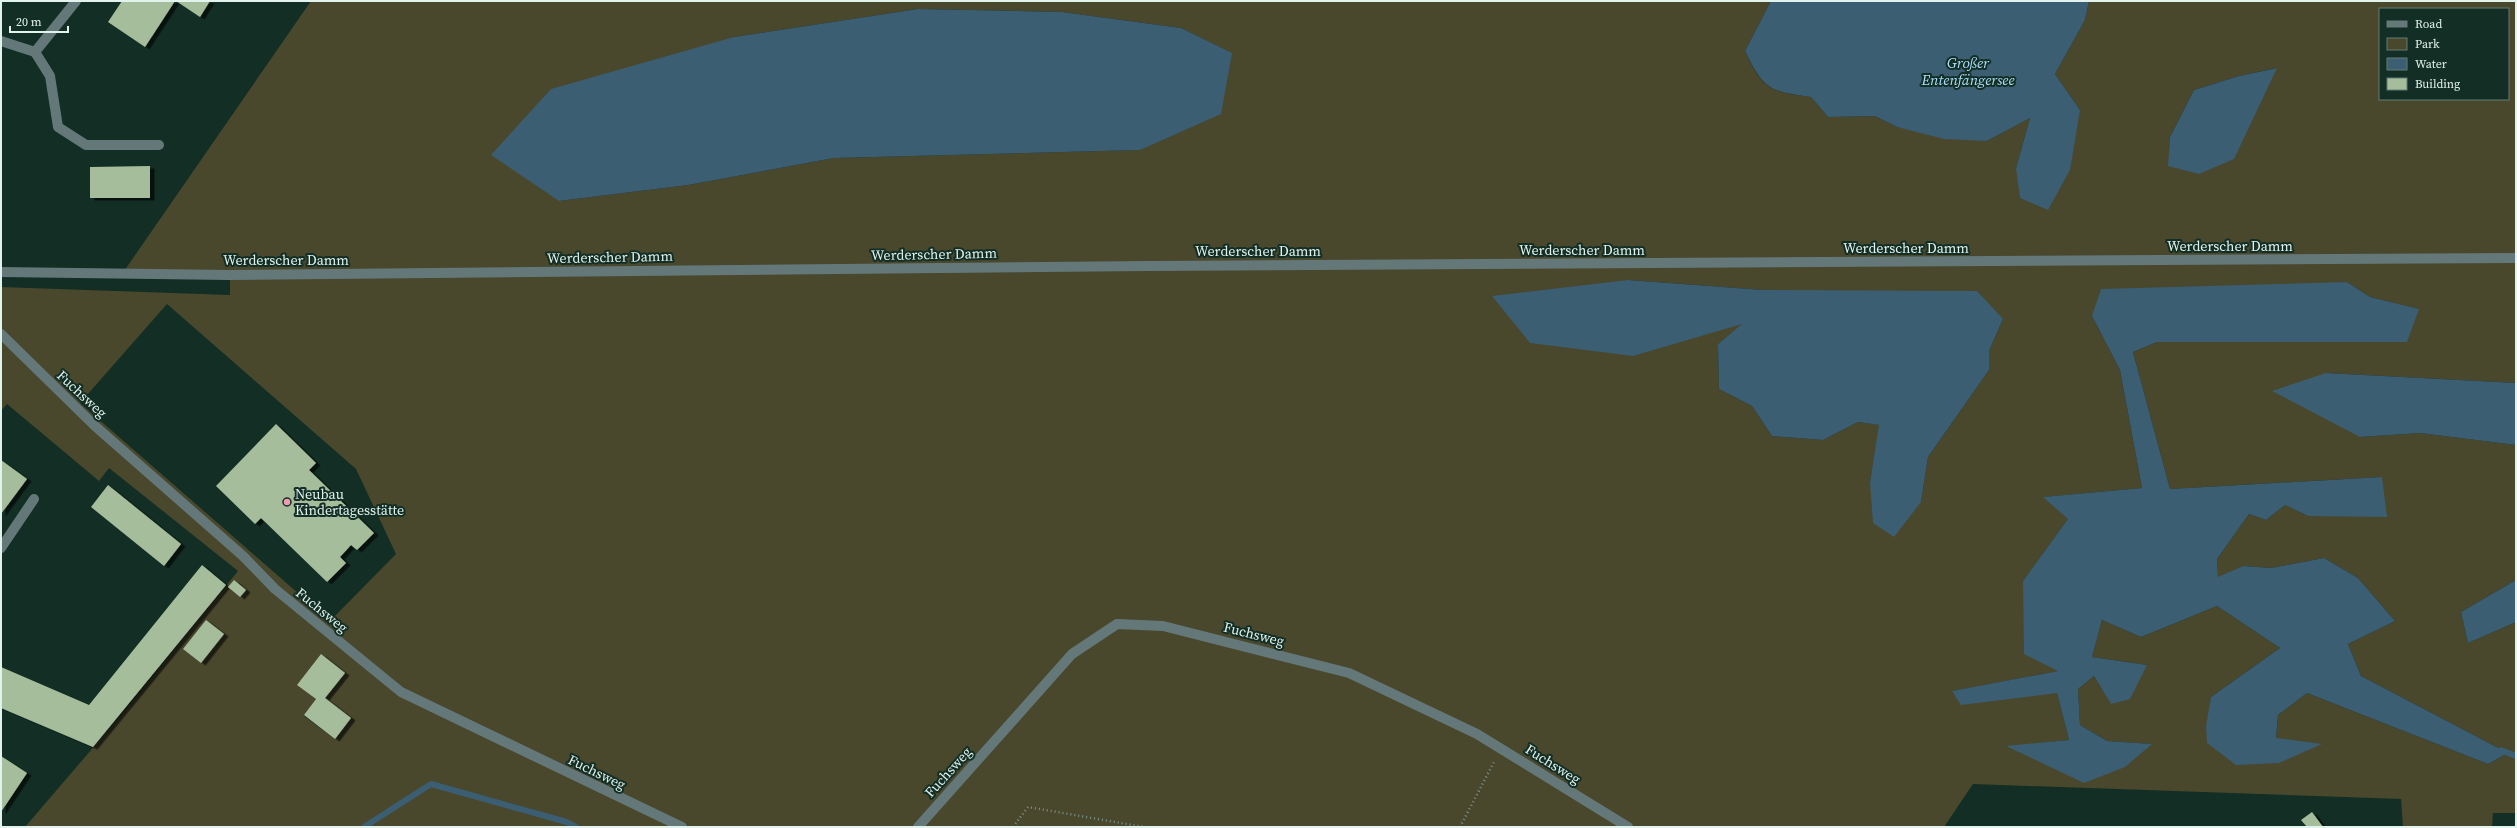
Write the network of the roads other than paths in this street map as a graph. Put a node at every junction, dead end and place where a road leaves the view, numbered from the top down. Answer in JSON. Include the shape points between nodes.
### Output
{"nodes":[{"id":1,"x":76,"y":1,"type":"edge"},
{"id":2,"x":1,"y":41,"type":"edge"},
{"id":3,"x":35,"y":52,"type":"junction"},
{"id":4,"x":159,"y":145,"type":"dead end"},
{"id":5,"x":2516,"y":258,"type":"edge"},
{"id":6,"x":1,"y":272,"type":"edge"},
{"id":7,"x":1,"y":334,"type":"edge"},
{"id":8,"x":34,"y":499,"type":"dead end"},
{"id":9,"x":1,"y":548,"type":"edge"},
{"id":10,"x":682,"y":827,"type":"edge"},
{"id":11,"x":918,"y":827,"type":"edge"},
{"id":12,"x":1628,"y":827,"type":"edge"}],
"edges":[{"from":1,"to":3,"type":"street"},
{"from":2,"to":3,"type":"street"},
{"from":3,"to":4,"type":"street","via":[[50,76],[58,127],[86,145]]},
{"from":5,"to":6,"type":"street","name":"Werderscher Damm","via":[[1149,266],[230,275]]},
{"from":7,"to":10,"type":"street","name":"Fuchsweg","via":[[95,426],[243,556],[275,589],[401,692]]},
{"from":8,"to":9,"type":"street"},
{"from":11,"to":12,"type":"street","name":"Fuchsweg","via":[[1072,654],[1117,624],[1163,626],[1349,673],[1477,734]]}]}
